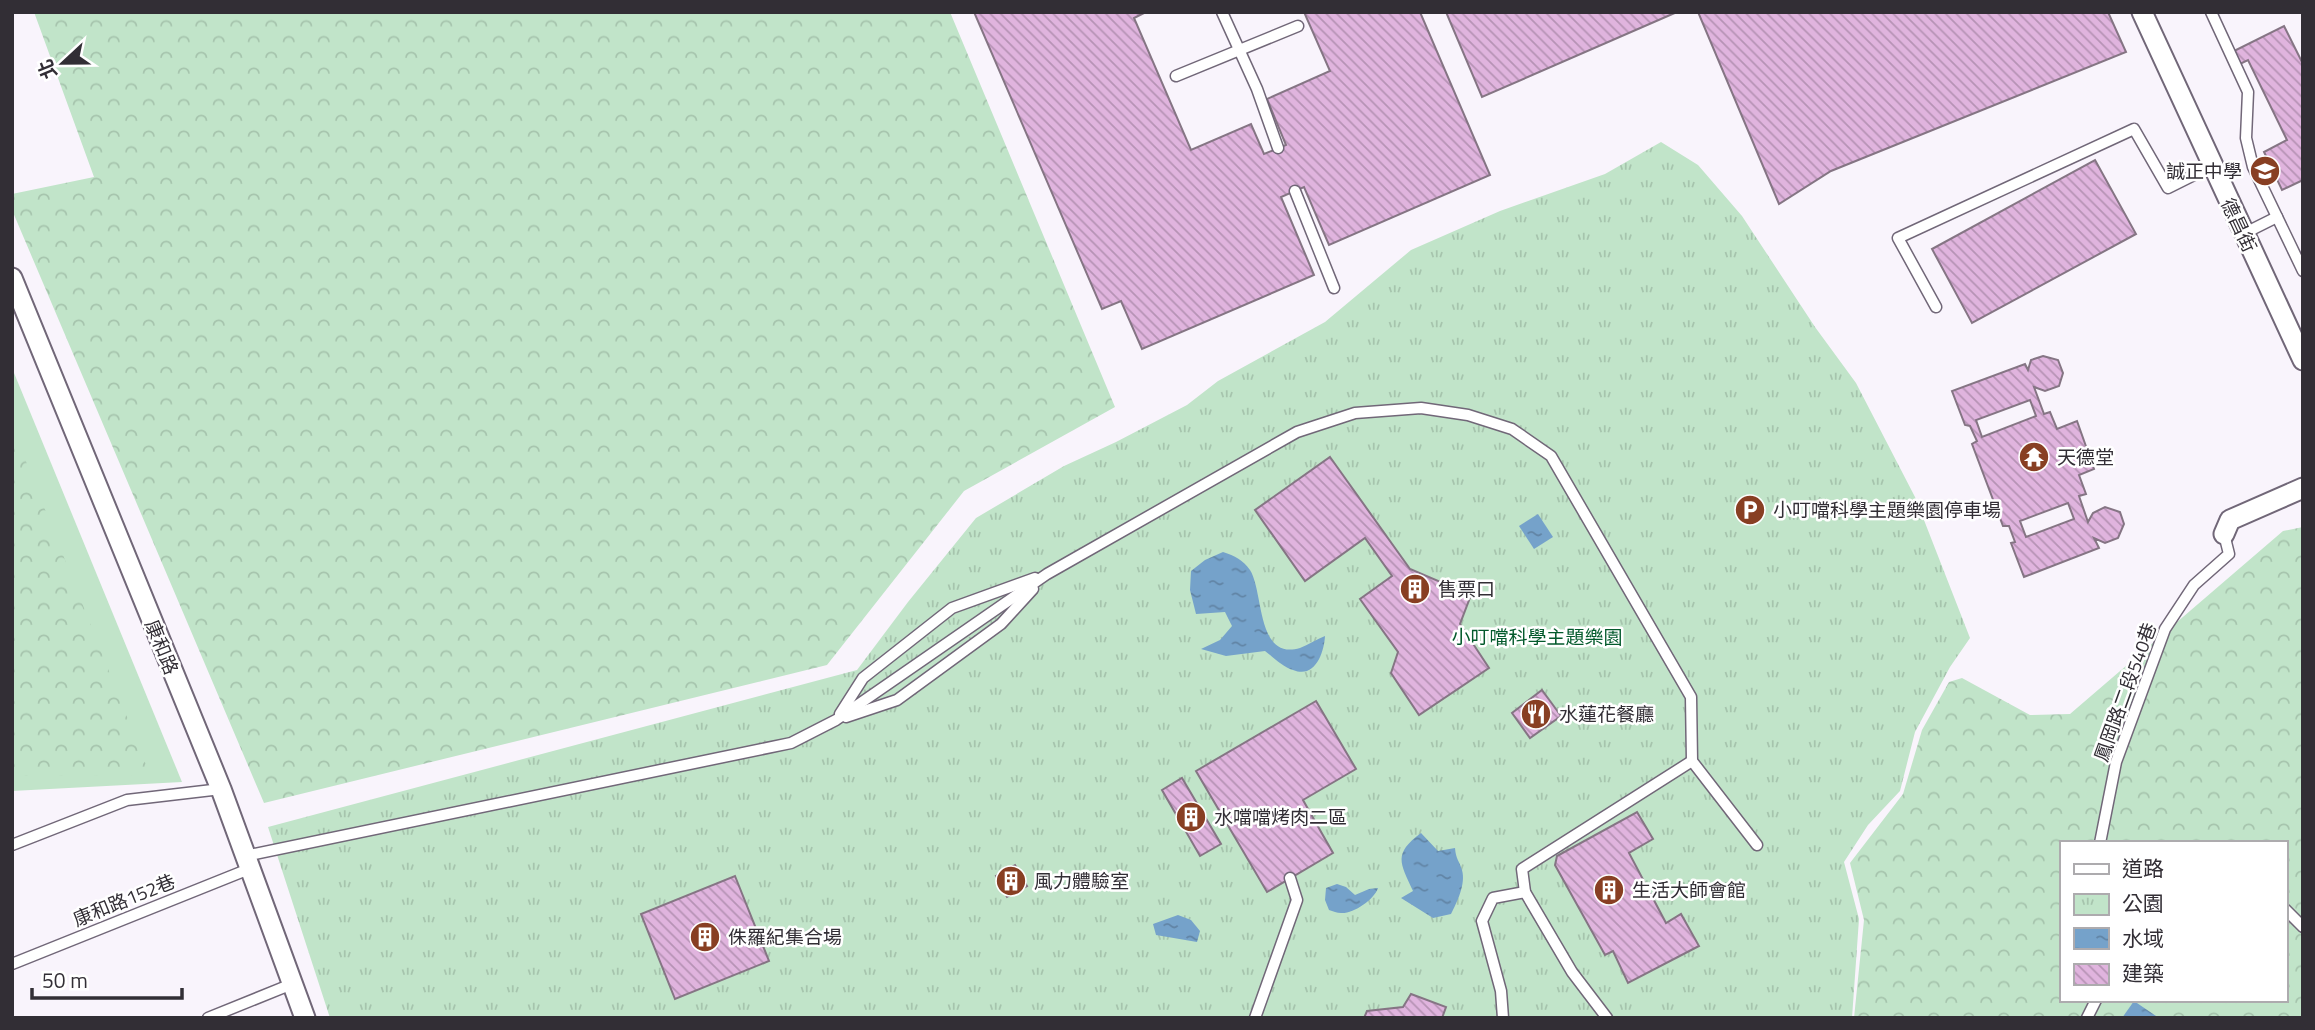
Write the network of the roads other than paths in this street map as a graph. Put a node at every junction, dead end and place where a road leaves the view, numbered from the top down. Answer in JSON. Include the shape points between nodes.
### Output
{"nodes":[{"id":1,"x":1222,"y":12,"type":"edge"},
{"id":2,"x":2142,"y":12,"type":"edge"},
{"id":3,"x":2211,"y":12,"type":"edge"},
{"id":4,"x":1298,"y":26,"type":"dead end"},
{"id":5,"x":1239,"y":50,"type":"junction"},
{"id":6,"x":1176,"y":76,"type":"dead end"},
{"id":7,"x":1278,"y":148,"type":"dead end"},
{"id":8,"x":2212,"y":166,"type":"junction"},
{"id":9,"x":1295,"y":191,"type":"dead end"},
{"id":10,"x":2277,"y":217,"type":"junction"},
{"id":11,"x":2243,"y":234,"type":"junction"},
{"id":12,"x":2303,"y":271,"type":"edge"},
{"id":13,"x":12,"y":278,"type":"edge"},
{"id":14,"x":1334,"y":288,"type":"dead end"},
{"id":15,"x":1936,"y":307,"type":"dead end"},
{"id":16,"x":2303,"y":360,"type":"edge"},
{"id":17,"x":2303,"y":488,"type":"edge"},
{"id":18,"x":2224,"y":534,"type":"joint"},
{"id":19,"x":1047,"y":574,"type":"junction"},
{"id":20,"x":836,"y":720,"type":"junction"},
{"id":21,"x":1692,"y":761,"type":"junction"},
{"id":22,"x":221,"y":789,"type":"junction"},
{"id":23,"x":2100,"y":841,"type":"edge"},
{"id":24,"x":12,"y":845,"type":"edge"},
{"id":25,"x":1757,"y":845,"type":"dead end"},
{"id":26,"x":247,"y":863,"type":"junction"},
{"id":27,"x":1290,"y":878,"type":"dead end"},
{"id":28,"x":1525,"y":892,"type":"junction"},
{"id":29,"x":2287,"y":911,"type":"edge"},
{"id":30,"x":2303,"y":927,"type":"edge"},
{"id":31,"x":12,"y":964,"type":"edge"},
{"id":32,"x":292,"y":984,"type":"junction"},
{"id":33,"x":2095,"y":1002,"type":"edge"},
{"id":34,"x":208,"y":1018,"type":"edge"},
{"id":35,"x":305,"y":1018,"type":"edge"},
{"id":36,"x":1255,"y":1018,"type":"edge"},
{"id":37,"x":1503,"y":1018,"type":"edge"},
{"id":38,"x":1608,"y":1018,"type":"edge"},
{"id":39,"x":2087,"y":1018,"type":"edge"}],
"edges":[{"from":1,"to":5,"type":"lane"},
{"from":2,"to":8,"type":"street","name":"德昌街"},
{"from":3,"to":10,"type":"lane","via":[[2249,92],[2246,138],[2253,167]]},
{"from":4,"to":5,"type":"lane"},
{"from":5,"to":6,"type":"lane"},
{"from":5,"to":7,"type":"lane"},
{"from":8,"to":11,"type":"street","name":"德昌街"},
{"from":8,"to":15,"type":"lane","via":[[2168,188],[2134,129],[1898,238]]},
{"from":9,"to":14,"type":"lane"},
{"from":10,"to":11,"type":"lane"},
{"from":10,"to":12,"type":"lane"},
{"from":11,"to":16,"type":"street","name":"德昌街"},
{"from":13,"to":22,"type":"street","name":"康和路"},
{"from":17,"to":18,"type":"street","via":[[2230,520]]},
{"from":18,"to":23,"type":"lane","name":"鳳岡路二段540巷","via":[[2229,554],[2194,585],[2165,629],[2116,762]]},
{"from":19,"to":20,"type":"lane"},
{"from":19,"to":20,"type":"lane","via":[[1000,624],[897,700]]},
{"from":19,"to":20,"type":"lane","via":[[952,608],[863,678]]},
{"from":19,"to":21,"type":"lane","via":[[1297,432],[1355,412],[1422,408],[1468,415],[1512,429],[1551,456],[1692,697]]},
{"from":20,"to":26,"type":"lane","name":"康和路152巷","via":[[791,743]]},
{"from":21,"to":25,"type":"lane"},
{"from":21,"to":28,"type":"lane","via":[[1522,869]]},
{"from":22,"to":24,"type":"lane","via":[[127,800]]},
{"from":22,"to":26,"type":"street","name":"康和路"},
{"from":26,"to":31,"type":"lane","name":"康和路152巷"},
{"from":26,"to":32,"type":"street","name":"康和路"},
{"from":27,"to":36,"type":"lane","via":[[1297,900]]},
{"from":28,"to":37,"type":"lane","via":[[1493,898],[1482,921],[1501,991]]},
{"from":28,"to":38,"type":"lane","via":[[1572,972]]},
{"from":29,"to":30,"type":"lane"},
{"from":32,"to":34,"type":"lane"},
{"from":32,"to":35,"type":"street","name":"康和路"},
{"from":33,"to":39,"type":"lane"}]}
